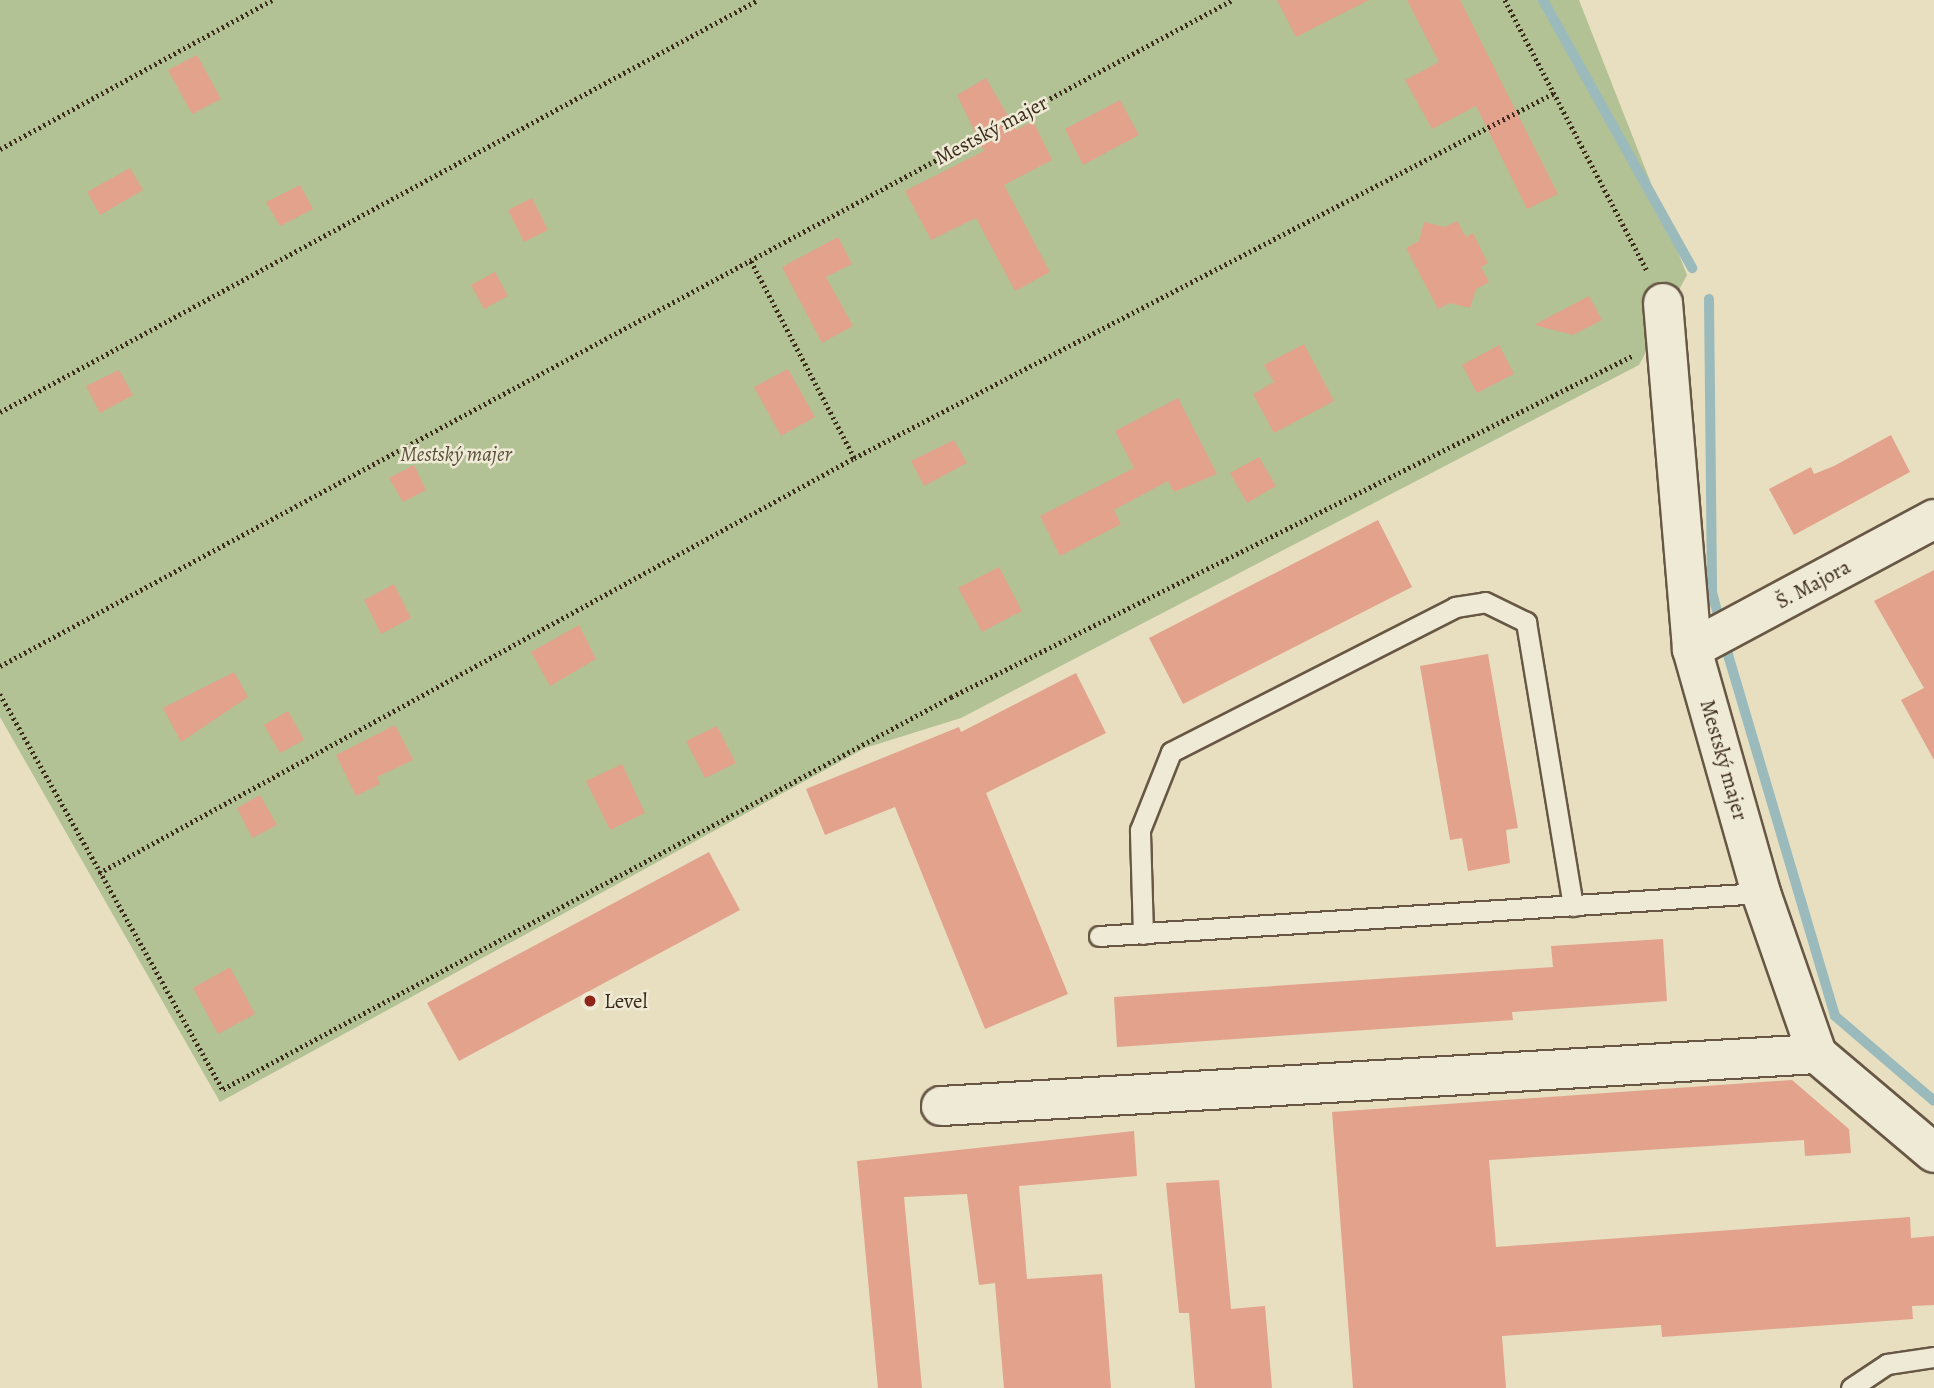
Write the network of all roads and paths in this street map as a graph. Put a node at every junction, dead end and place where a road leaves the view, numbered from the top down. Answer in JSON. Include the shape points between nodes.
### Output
{"nodes":[{"id":1,"x":272,"y":0,"type":"edge"},
{"id":2,"x":758,"y":0,"type":"edge"},
{"id":3,"x":1232,"y":0,"type":"edge"},
{"id":4,"x":1505,"y":0,"type":"edge"},
{"id":5,"x":1554,"y":93,"type":"junction"},
{"id":6,"x":0,"y":149,"type":"edge"},
{"id":7,"x":750,"y":260,"type":"junction"},
{"id":8,"x":1665,"y":321,"type":"junction"},
{"id":9,"x":0,"y":412,"type":"edge"},
{"id":10,"x":854,"y":458,"type":"junction"},
{"id":11,"x":1934,"y":519,"type":"edge"},
{"id":12,"x":1692,"y":649,"type":"junction"},
{"id":13,"x":0,"y":666,"type":"edge"},
{"id":14,"x":0,"y":694,"type":"edge"},
{"id":15,"x":99,"y":873,"type":"junction"},
{"id":16,"x":1761,"y":893,"type":"junction"},
{"id":17,"x":1573,"y":906,"type":"junction"},
{"id":18,"x":1143,"y":934,"type":"junction"},
{"id":19,"x":1099,"y":936,"type":"dead end"},
{"id":20,"x":1817,"y":1054,"type":"junction"},
{"id":21,"x":941,"y":1106,"type":"dead end"},
{"id":22,"x":1929,"y":1140,"type":"edge"},
{"id":23,"x":1934,"y":1357,"type":"edge"},
{"id":24,"x":1851,"y":1388,"type":"edge"}],
"edges":[{"from":1,"to":6,"type":"path"},
{"from":2,"to":9,"type":"path"},
{"from":3,"to":7,"type":"path","name":"Mestský majer"},
{"from":4,"to":5,"type":"path"},
{"from":5,"to":8,"type":"path"},
{"from":5,"to":10,"type":"path"},
{"from":7,"to":10,"type":"path"},
{"from":7,"to":13,"type":"path","name":"Mestský majer"},
{"from":8,"to":12,"type":"street","name":"Mestský majer"},
{"from":8,"to":15,"type":"path","via":[[951,697],[223,1090]]},
{"from":10,"to":15,"type":"path"},
{"from":11,"to":12,"type":"street","name":"Š. Majora"},
{"from":12,"to":16,"type":"street","name":"Mestský majer"},
{"from":14,"to":15,"type":"path"},
{"from":16,"to":17,"type":"lane"},
{"from":16,"to":20,"type":"street","name":"Mestský majer"},
{"from":17,"to":18,"type":"lane"},
{"from":17,"to":18,"type":"lane","via":[[1526,622],[1485,603],[1455,607],[1171,752],[1140,830]]},
{"from":18,"to":19,"type":"lane"},
{"from":20,"to":21,"type":"street"},
{"from":20,"to":22,"type":"street"},
{"from":23,"to":24,"type":"lane","via":[[1887,1364]]}]}
